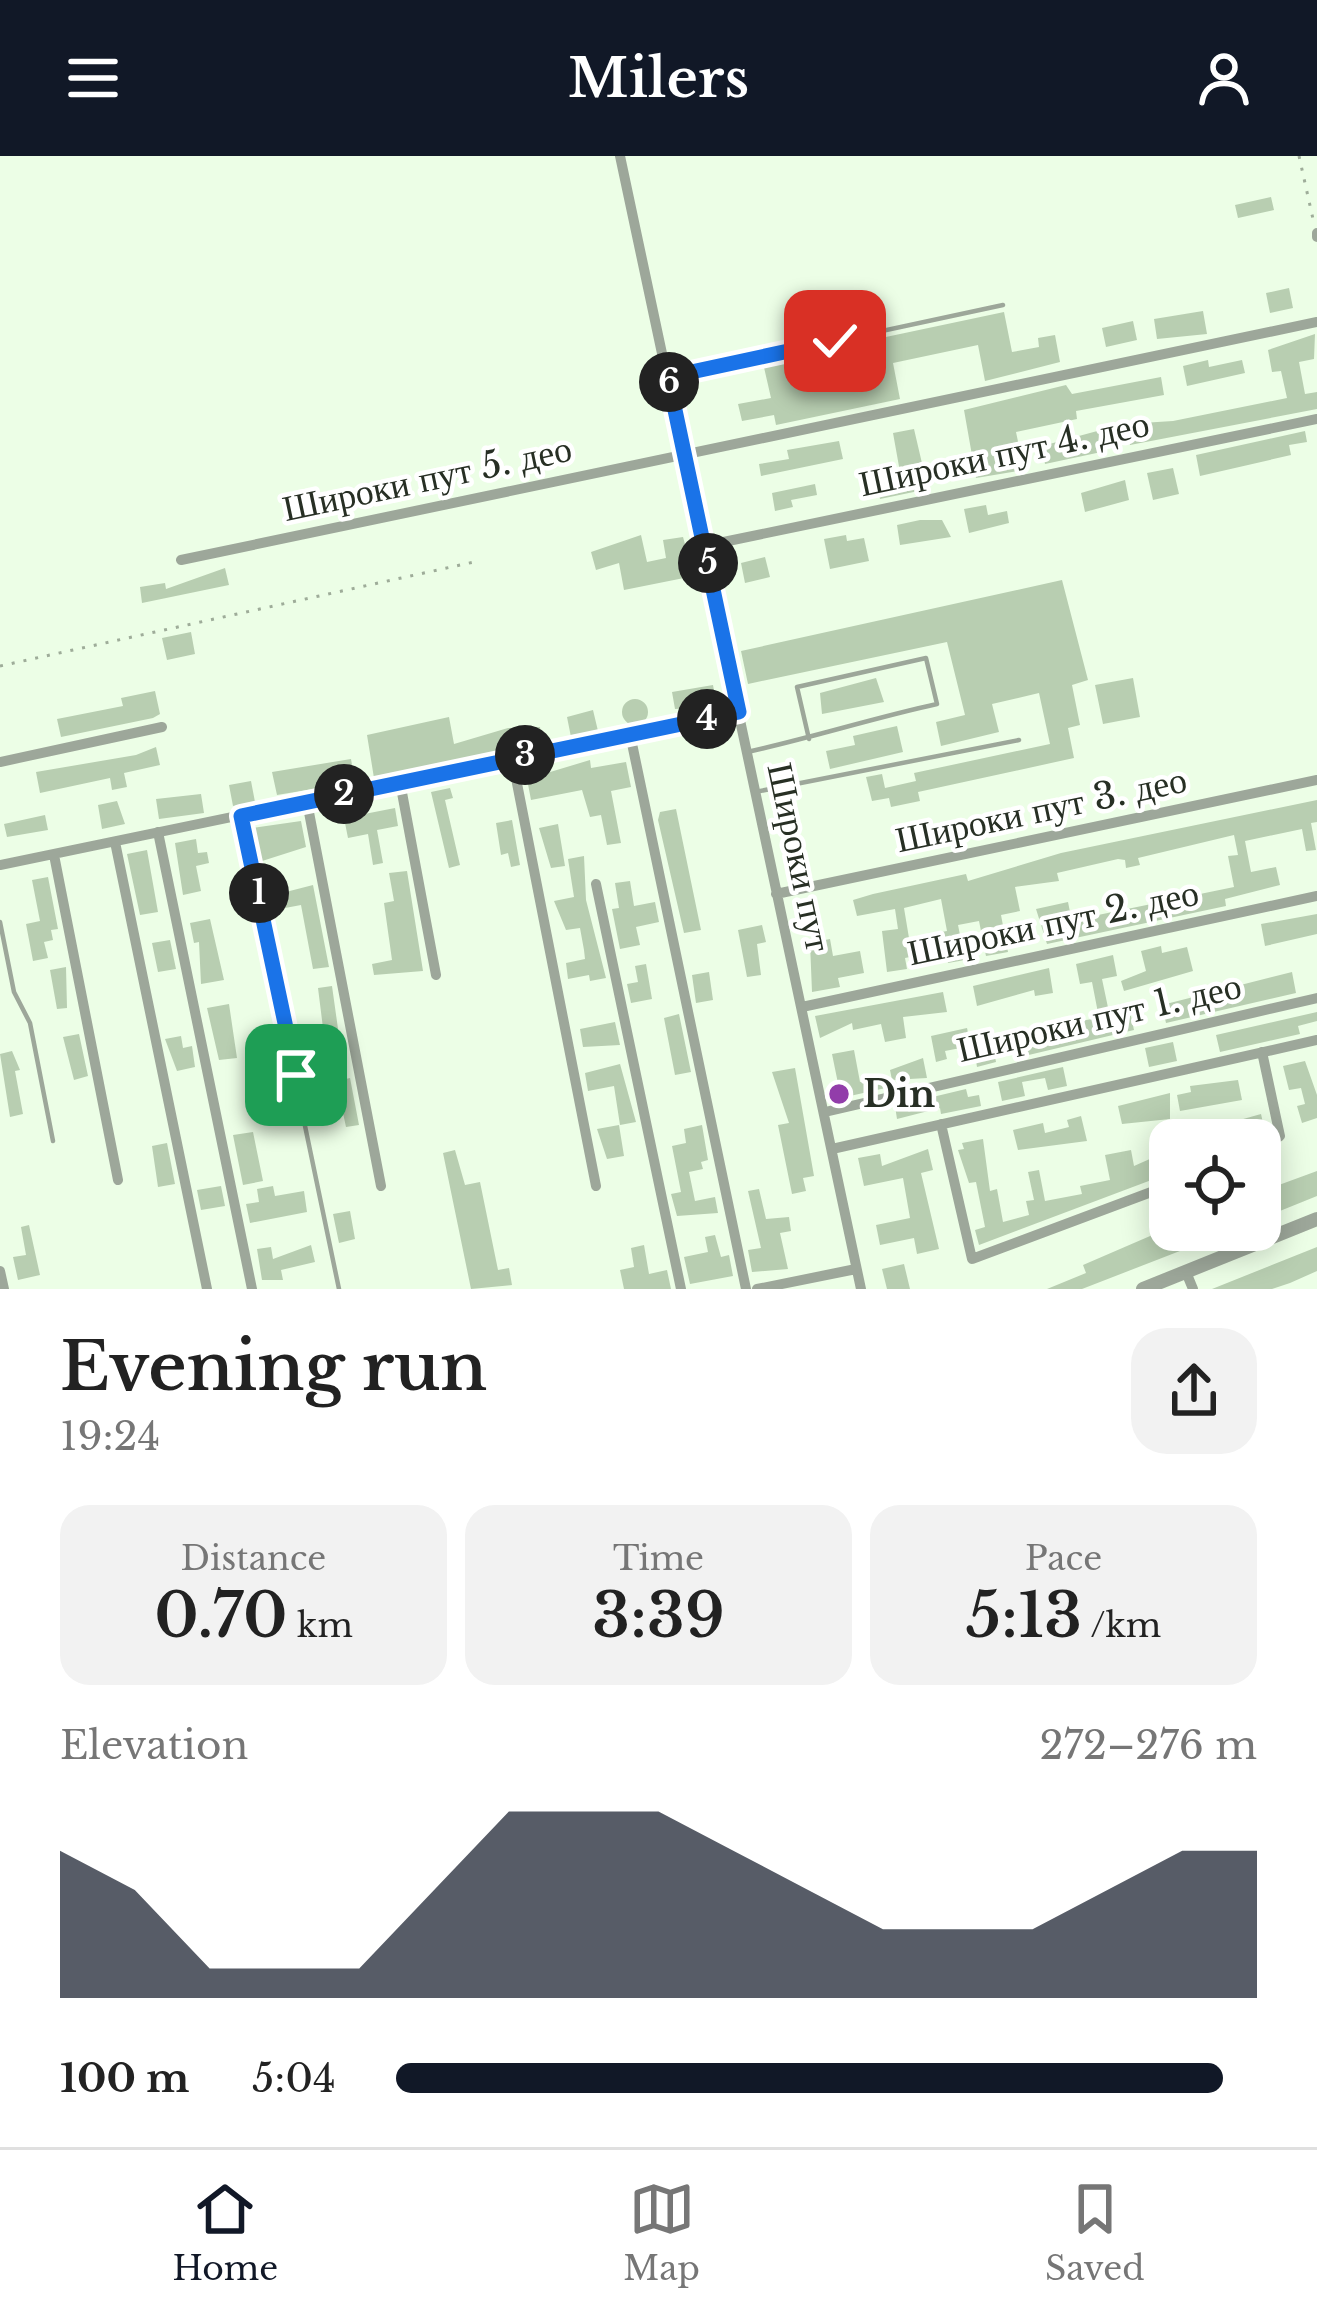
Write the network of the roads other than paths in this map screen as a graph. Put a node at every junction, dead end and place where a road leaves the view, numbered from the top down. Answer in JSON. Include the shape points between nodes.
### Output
{"nodes":[{"id":1,"x":620,"y":156,"type":"edge"},
{"id":2,"x":1003,"y":305,"type":"dead end"},
{"id":3,"x":1317,"y":322,"type":"edge"},
{"id":4,"x":668,"y":377,"type":"junction"},
{"id":5,"x":1317,"y":419,"type":"edge"},
{"id":6,"x":685,"y":457,"type":"junction"},
{"id":7,"x":704,"y":546,"type":"junction"},
{"id":8,"x":181,"y":560,"type":"dead end"},
{"id":9,"x":739,"y":712,"type":"junction"},
{"id":10,"x":161,"y":728,"type":"dead end"},
{"id":11,"x":630,"y":734,"type":"junction"},
{"id":12,"x":808,"y":739,"type":"junction"},
{"id":13,"x":1019,"y":740,"type":"dead end"},
{"id":14,"x":747,"y":752,"type":"junction"},
{"id":15,"x":512,"y":758,"type":"junction"},
{"id":16,"x":0,"y":762,"type":"edge"},
{"id":17,"x":1317,"y":780,"type":"edge"},
{"id":18,"x":400,"y":782,"type":"junction"},
{"id":19,"x":755,"y":792,"type":"junction"},
{"id":20,"x":307,"y":802,"type":"junction"},
{"id":21,"x":241,"y":816,"type":"junction"},
{"id":22,"x":158,"y":832,"type":"junction"},
{"id":23,"x":115,"y":842,"type":"junction"},
{"id":24,"x":54,"y":854,"type":"junction"},
{"id":25,"x":1,"y":861,"type":"edge"},
{"id":26,"x":596,"y":884,"type":"dead end"},
{"id":27,"x":776,"y":894,"type":"junction"},
{"id":28,"x":1317,"y":896,"type":"edge"},
{"id":29,"x":0,"y":922,"type":"edge"},
{"id":30,"x":436,"y":975,"type":"dead end"},
{"id":31,"x":1317,"y":998,"type":"edge"},
{"id":32,"x":802,"y":1007,"type":"junction"},
{"id":33,"x":1317,"y":1040,"type":"edge"},
{"id":34,"x":1262,"y":1052,"type":"junction"},
{"id":35,"x":825,"y":1112,"type":"junction"},
{"id":36,"x":1277,"y":1119,"type":"edge"},
{"id":37,"x":941,"y":1124,"type":"junction"},
{"id":38,"x":52,"y":1141,"type":"dead end"},
{"id":39,"x":832,"y":1149,"type":"junction"},
{"id":40,"x":118,"y":1180,"type":"dead end"},
{"id":41,"x":381,"y":1186,"type":"dead end"},
{"id":42,"x":596,"y":1186,"type":"dead end"},
{"id":43,"x":1149,"y":1193,"type":"edge"},
{"id":44,"x":1317,"y":1219,"type":"edge"},
{"id":45,"x":856,"y":1269,"type":"junction"},
{"id":46,"x":0,"y":1271,"type":"edge"},
{"id":47,"x":1186,"y":1271,"type":"junction"},
{"id":48,"x":4,"y":1289,"type":"edge"},
{"id":49,"x":207,"y":1289,"type":"edge"},
{"id":50,"x":252,"y":1289,"type":"edge"},
{"id":51,"x":338,"y":1289,"type":"edge"},
{"id":52,"x":681,"y":1289,"type":"edge"},
{"id":53,"x":746,"y":1289,"type":"edge"},
{"id":54,"x":757,"y":1289,"type":"edge"},
{"id":55,"x":861,"y":1289,"type":"edge"},
{"id":56,"x":1143,"y":1289,"type":"edge"},
{"id":57,"x":1193,"y":1289,"type":"edge"}],
"edges":[{"from":1,"to":4,"type":"street","name":"Широки пут"},
{"from":2,"to":4,"type":"lane"},
{"from":3,"to":6,"type":"street","name":"Широки пут 5. део"},
{"from":4,"to":6,"type":"street","name":"Широки пут"},
{"from":5,"to":7,"type":"street","name":"Широки пут 4. део"},
{"from":6,"to":7,"type":"street","name":"Широки пут"},
{"from":6,"to":8,"type":"street","name":"Широки пут 5. део"},
{"from":7,"to":9,"type":"street","name":"Широки пут"},
{"from":9,"to":11,"type":"street"},
{"from":9,"to":14,"type":"street","name":"Широки пут"},
{"from":10,"to":16,"type":"street"},
{"from":11,"to":15,"type":"street"},
{"from":11,"to":53,"type":"street"},
{"from":12,"to":12,"type":"lane","via":[[797,687],[926,658],[937,704]]},
{"from":12,"to":14,"type":"lane"},
{"from":13,"to":19,"type":"lane"},
{"from":14,"to":19,"type":"street","name":"Широки пут"},
{"from":15,"to":18,"type":"street"},
{"from":15,"to":42,"type":"street"},
{"from":17,"to":27,"type":"street","name":"Широки пут 3. део"},
{"from":18,"to":20,"type":"street"},
{"from":18,"to":30,"type":"street"},
{"from":19,"to":27,"type":"street","name":"Широки пут"},
{"from":20,"to":21,"type":"street"},
{"from":20,"to":41,"type":"street"},
{"from":21,"to":22,"type":"street"},
{"from":21,"to":51,"type":"lane"},
{"from":22,"to":23,"type":"street"},
{"from":22,"to":50,"type":"street"},
{"from":23,"to":24,"type":"street"},
{"from":23,"to":49,"type":"street"},
{"from":24,"to":25,"type":"street"},
{"from":24,"to":40,"type":"street"},
{"from":26,"to":52,"type":"street"},
{"from":27,"to":32,"type":"street","name":"Широки пут"},
{"from":28,"to":32,"type":"street","name":"Широки пут 2. део"},
{"from":29,"to":38,"type":"lane"},
{"from":31,"to":35,"type":"street","name":"Широки пут 1. део"},
{"from":32,"to":35,"type":"street","name":"Широки пут"},
{"from":33,"to":34,"type":"street"},
{"from":34,"to":36,"type":"street"},
{"from":34,"to":37,"type":"street"},
{"from":35,"to":39,"type":"street","name":"Широки пут"},
{"from":37,"to":39,"type":"street"},
{"from":37,"to":43,"type":"street","via":[[972,1259]]},
{"from":39,"to":45,"type":"street","name":"Широки пут"},
{"from":44,"to":47,"type":"street"},
{"from":45,"to":54,"type":"street"},
{"from":45,"to":55,"type":"street","name":"Широки пут"},
{"from":46,"to":48,"type":"street"},
{"from":47,"to":56,"type":"street"},
{"from":47,"to":57,"type":"street"}]}
